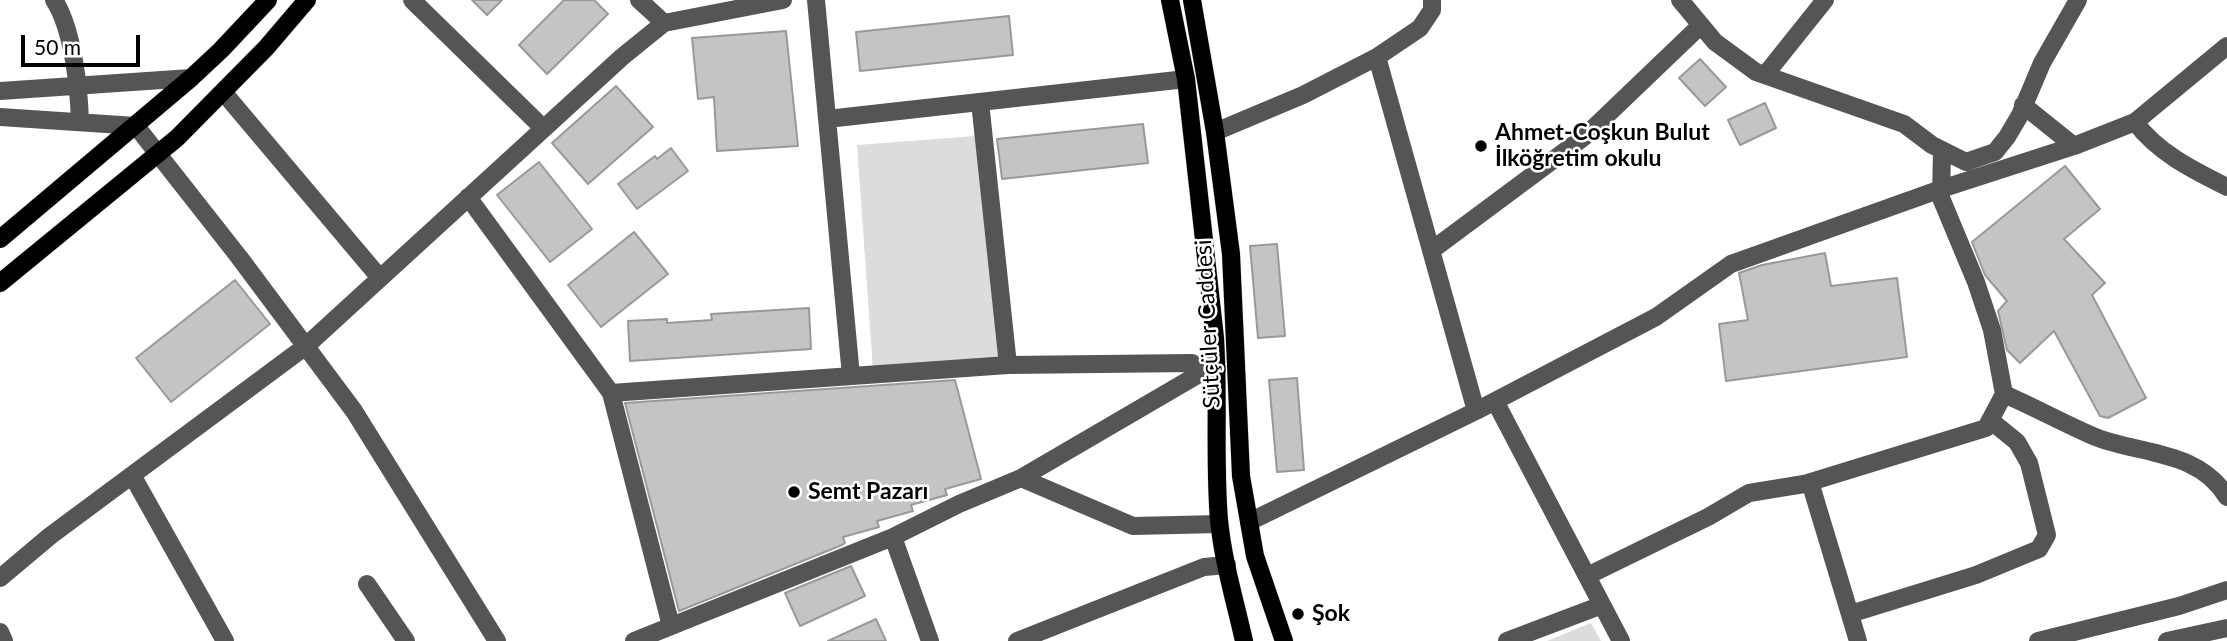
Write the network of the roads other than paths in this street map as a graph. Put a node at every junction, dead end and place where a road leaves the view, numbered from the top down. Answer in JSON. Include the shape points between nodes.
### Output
{"nodes":[{"id":1,"x":54,"y":0,"type":"edge"},
{"id":2,"x":268,"y":0,"type":"edge"},
{"id":3,"x":307,"y":0,"type":"edge"},
{"id":4,"x":412,"y":0,"type":"edge"},
{"id":5,"x":639,"y":0,"type":"edge"},
{"id":6,"x":783,"y":0,"type":"edge"},
{"id":7,"x":816,"y":0,"type":"edge"},
{"id":8,"x":1170,"y":0,"type":"edge"},
{"id":9,"x":1192,"y":0,"type":"edge"},
{"id":10,"x":1432,"y":0,"type":"edge"},
{"id":11,"x":1680,"y":0,"type":"edge"},
{"id":12,"x":1825,"y":0,"type":"edge"},
{"id":13,"x":2078,"y":0,"type":"edge"},
{"id":14,"x":664,"y":23,"type":"junction"},
{"id":15,"x":1701,"y":25,"type":"junction"},
{"id":16,"x":2227,"y":46,"type":"edge"},
{"id":17,"x":1377,"y":57,"type":"junction"},
{"id":18,"x":1765,"y":75,"type":"junction"},
{"id":19,"x":191,"y":78,"type":"junction"},
{"id":20,"x":1186,"y":79,"type":"junction"},
{"id":21,"x":79,"y":86,"type":"junction"},
{"id":22,"x":0,"y":91,"type":"edge"},
{"id":23,"x":224,"y":93,"type":"junction"},
{"id":24,"x":980,"y":102,"type":"junction"},
{"id":25,"x":2024,"y":105,"type":"junction"},
{"id":26,"x":0,"y":117,"type":"edge"},
{"id":27,"x":827,"y":119,"type":"junction"},
{"id":28,"x":80,"y":122,"type":"junction"},
{"id":29,"x":2135,"y":122,"type":"junction"},
{"id":30,"x":136,"y":126,"type":"junction"},
{"id":31,"x":543,"y":128,"type":"junction"},
{"id":32,"x":1214,"y":132,"type":"junction"},
{"id":33,"x":2074,"y":146,"type":"junction"},
{"id":34,"x":1942,"y":150,"type":"junction"},
{"id":35,"x":159,"y":152,"type":"junction"},
{"id":36,"x":2227,"y":187,"type":"edge"},
{"id":37,"x":1941,"y":189,"type":"junction"},
{"id":38,"x":468,"y":197,"type":"junction"},
{"id":39,"x":2,"y":236,"type":"edge"},
{"id":40,"x":1432,"y":250,"type":"junction"},
{"id":41,"x":380,"y":278,"type":"junction"},
{"id":42,"x":0,"y":283,"type":"edge"},
{"id":43,"x":306,"y":346,"type":"junction"},
{"id":44,"x":1008,"y":365,"type":"junction"},
{"id":45,"x":1212,"y":370,"type":"junction"},
{"id":46,"x":851,"y":376,"type":"junction"},
{"id":47,"x":611,"y":393,"type":"junction"},
{"id":48,"x":2004,"y":394,"type":"junction"},
{"id":49,"x":1495,"y":401,"type":"junction"},
{"id":50,"x":1476,"y":411,"type":"junction"},
{"id":51,"x":1990,"y":420,"type":"junction"},
{"id":52,"x":132,"y":475,"type":"junction"},
{"id":53,"x":1021,"y":478,"type":"junction"},
{"id":54,"x":1810,"y":482,"type":"junction"},
{"id":55,"x":2227,"y":497,"type":"edge"},
{"id":56,"x":1249,"y":522,"type":"junction"},
{"id":57,"x":1219,"y":524,"type":"junction"},
{"id":58,"x":893,"y":537,"type":"junction"},
{"id":59,"x":1227,"y":565,"type":"junction"},
{"id":60,"x":1587,"y":576,"type":"junction"},
{"id":61,"x":0,"y":578,"type":"edge"},
{"id":62,"x":367,"y":584,"type":"dead end"},
{"id":63,"x":2227,"y":590,"type":"edge"},
{"id":64,"x":1602,"y":605,"type":"junction"},
{"id":65,"x":1850,"y":614,"type":"junction"},
{"id":66,"x":671,"y":626,"type":"junction"},
{"id":67,"x":2227,"y":628,"type":"edge"},
{"id":68,"x":0,"y":632,"type":"edge"},
{"id":69,"x":4,"y":641,"type":"edge"},
{"id":70,"x":225,"y":641,"type":"edge"},
{"id":71,"x":406,"y":641,"type":"edge"},
{"id":72,"x":497,"y":641,"type":"edge"},
{"id":73,"x":634,"y":641,"type":"edge"},
{"id":74,"x":930,"y":641,"type":"edge"},
{"id":75,"x":1017,"y":641,"type":"edge"},
{"id":76,"x":1244,"y":641,"type":"edge"},
{"id":77,"x":1284,"y":641,"type":"edge"},
{"id":78,"x":1507,"y":641,"type":"edge"},
{"id":79,"x":1621,"y":641,"type":"edge"},
{"id":80,"x":1858,"y":641,"type":"edge"},
{"id":81,"x":2038,"y":641,"type":"edge"},
{"id":82,"x":2167,"y":641,"type":"edge"}],
"edges":[{"from":1,"to":21,"type":"street"},
{"from":2,"to":19,"type":"main road"},
{"from":3,"to":23,"type":"main road"},
{"from":4,"to":31,"type":"street"},
{"from":5,"to":14,"type":"street"},
{"from":6,"to":14,"type":"street"},
{"from":7,"to":27,"type":"street"},
{"from":8,"to":20,"type":"main road","name":"Sütçüler Caddesi"},
{"from":9,"to":32,"type":"main road","name":"Sütçüler Caddesi"},
{"from":10,"to":17,"type":"street","via":[[1432,10],[1420,28]]},
{"from":11,"to":15,"type":"street"},
{"from":12,"to":18,"type":"street"},
{"from":13,"to":25,"type":"street"},
{"from":14,"to":31,"type":"street"},
{"from":15,"to":18,"type":"street","via":[[1715,42]]},
{"from":15,"to":40,"type":"street","via":[[1584,137]]},
{"from":16,"to":29,"type":"street"},
{"from":17,"to":32,"type":"street","via":[[1303,95]]},
{"from":17,"to":40,"type":"street"},
{"from":18,"to":34,"type":"street","via":[[1905,124]]},
{"from":19,"to":21,"type":"street"},
{"from":19,"to":30,"type":"main road"},
{"from":20,"to":24,"type":"street"},
{"from":20,"to":45,"type":"main road","name":"Sütçüler Caddesi","via":[[1208,258]]},
{"from":21,"to":22,"type":"street"},
{"from":21,"to":28,"type":"street"},
{"from":23,"to":35,"type":"main road"},
{"from":23,"to":41,"type":"street"},
{"from":24,"to":27,"type":"street"},
{"from":24,"to":44,"type":"street"},
{"from":25,"to":33,"type":"street"},
{"from":25,"to":34,"type":"street","via":[[1995,152],[1966,162]]},
{"from":26,"to":28,"type":"street"},
{"from":27,"to":46,"type":"street"},
{"from":28,"to":30,"type":"street"},
{"from":29,"to":33,"type":"street"},
{"from":29,"to":36,"type":"street","via":[[2165,153]]},
{"from":30,"to":35,"type":"street"},
{"from":30,"to":39,"type":"main road"},
{"from":31,"to":38,"type":"street"},
{"from":32,"to":56,"type":"main road","name":"Sütçüler Caddesi","via":[[1231,254],[1241,476]]},
{"from":33,"to":37,"type":"street"},
{"from":34,"to":37,"type":"street"},
{"from":35,"to":42,"type":"main road"},
{"from":35,"to":43,"type":"street"},
{"from":37,"to":48,"type":"street","via":[[1992,330]]},
{"from":37,"to":49,"type":"street","via":[[1731,264],[1656,317]]},
{"from":38,"to":41,"type":"street"},
{"from":38,"to":47,"type":"street"},
{"from":40,"to":50,"type":"street"},
{"from":41,"to":43,"type":"street"},
{"from":43,"to":52,"type":"street"},
{"from":43,"to":72,"type":"street","via":[[354,411]]},
{"from":44,"to":45,"type":"street","via":[[1192,363]]},
{"from":44,"to":46,"type":"street"},
{"from":45,"to":53,"type":"street"},
{"from":45,"to":57,"type":"main road","name":"Sütçüler Caddesi"},
{"from":46,"to":47,"type":"street"},
{"from":47,"to":66,"type":"street"},
{"from":48,"to":51,"type":"street"},
{"from":48,"to":55,"type":"street","via":[[2094,437],[2194,465]]},
{"from":49,"to":50,"type":"street"},
{"from":49,"to":60,"type":"street"},
{"from":50,"to":56,"type":"street"},
{"from":51,"to":54,"type":"street","via":[[1986,428]]},
{"from":51,"to":65,"type":"street","via":[[2017,442],[2029,463],[2047,535],[2039,549],[1976,575]]},
{"from":52,"to":61,"type":"street"},
{"from":52,"to":70,"type":"street"},
{"from":53,"to":57,"type":"street","via":[[1133,526]]},
{"from":53,"to":58,"type":"street"},
{"from":54,"to":60,"type":"street","via":[[1749,493]]},
{"from":54,"to":65,"type":"street"},
{"from":56,"to":77,"type":"main road","name":"Sütçüler Caddesi","via":[[1255,556]]},
{"from":57,"to":59,"type":"main road","name":"Sütçüler Caddesi"},
{"from":58,"to":66,"type":"street"},
{"from":58,"to":74,"type":"street"},
{"from":59,"to":75,"type":"street","via":[[1204,567]]},
{"from":59,"to":76,"type":"main road","name":"Sütçüler Caddesi"},
{"from":60,"to":64,"type":"street"},
{"from":62,"to":71,"type":"street"},
{"from":63,"to":81,"type":"street"},
{"from":64,"to":78,"type":"street"},
{"from":64,"to":79,"type":"street"},
{"from":65,"to":80,"type":"street"},
{"from":66,"to":73,"type":"street"},
{"from":67,"to":82,"type":"street"},
{"from":68,"to":69,"type":"street"}]}
